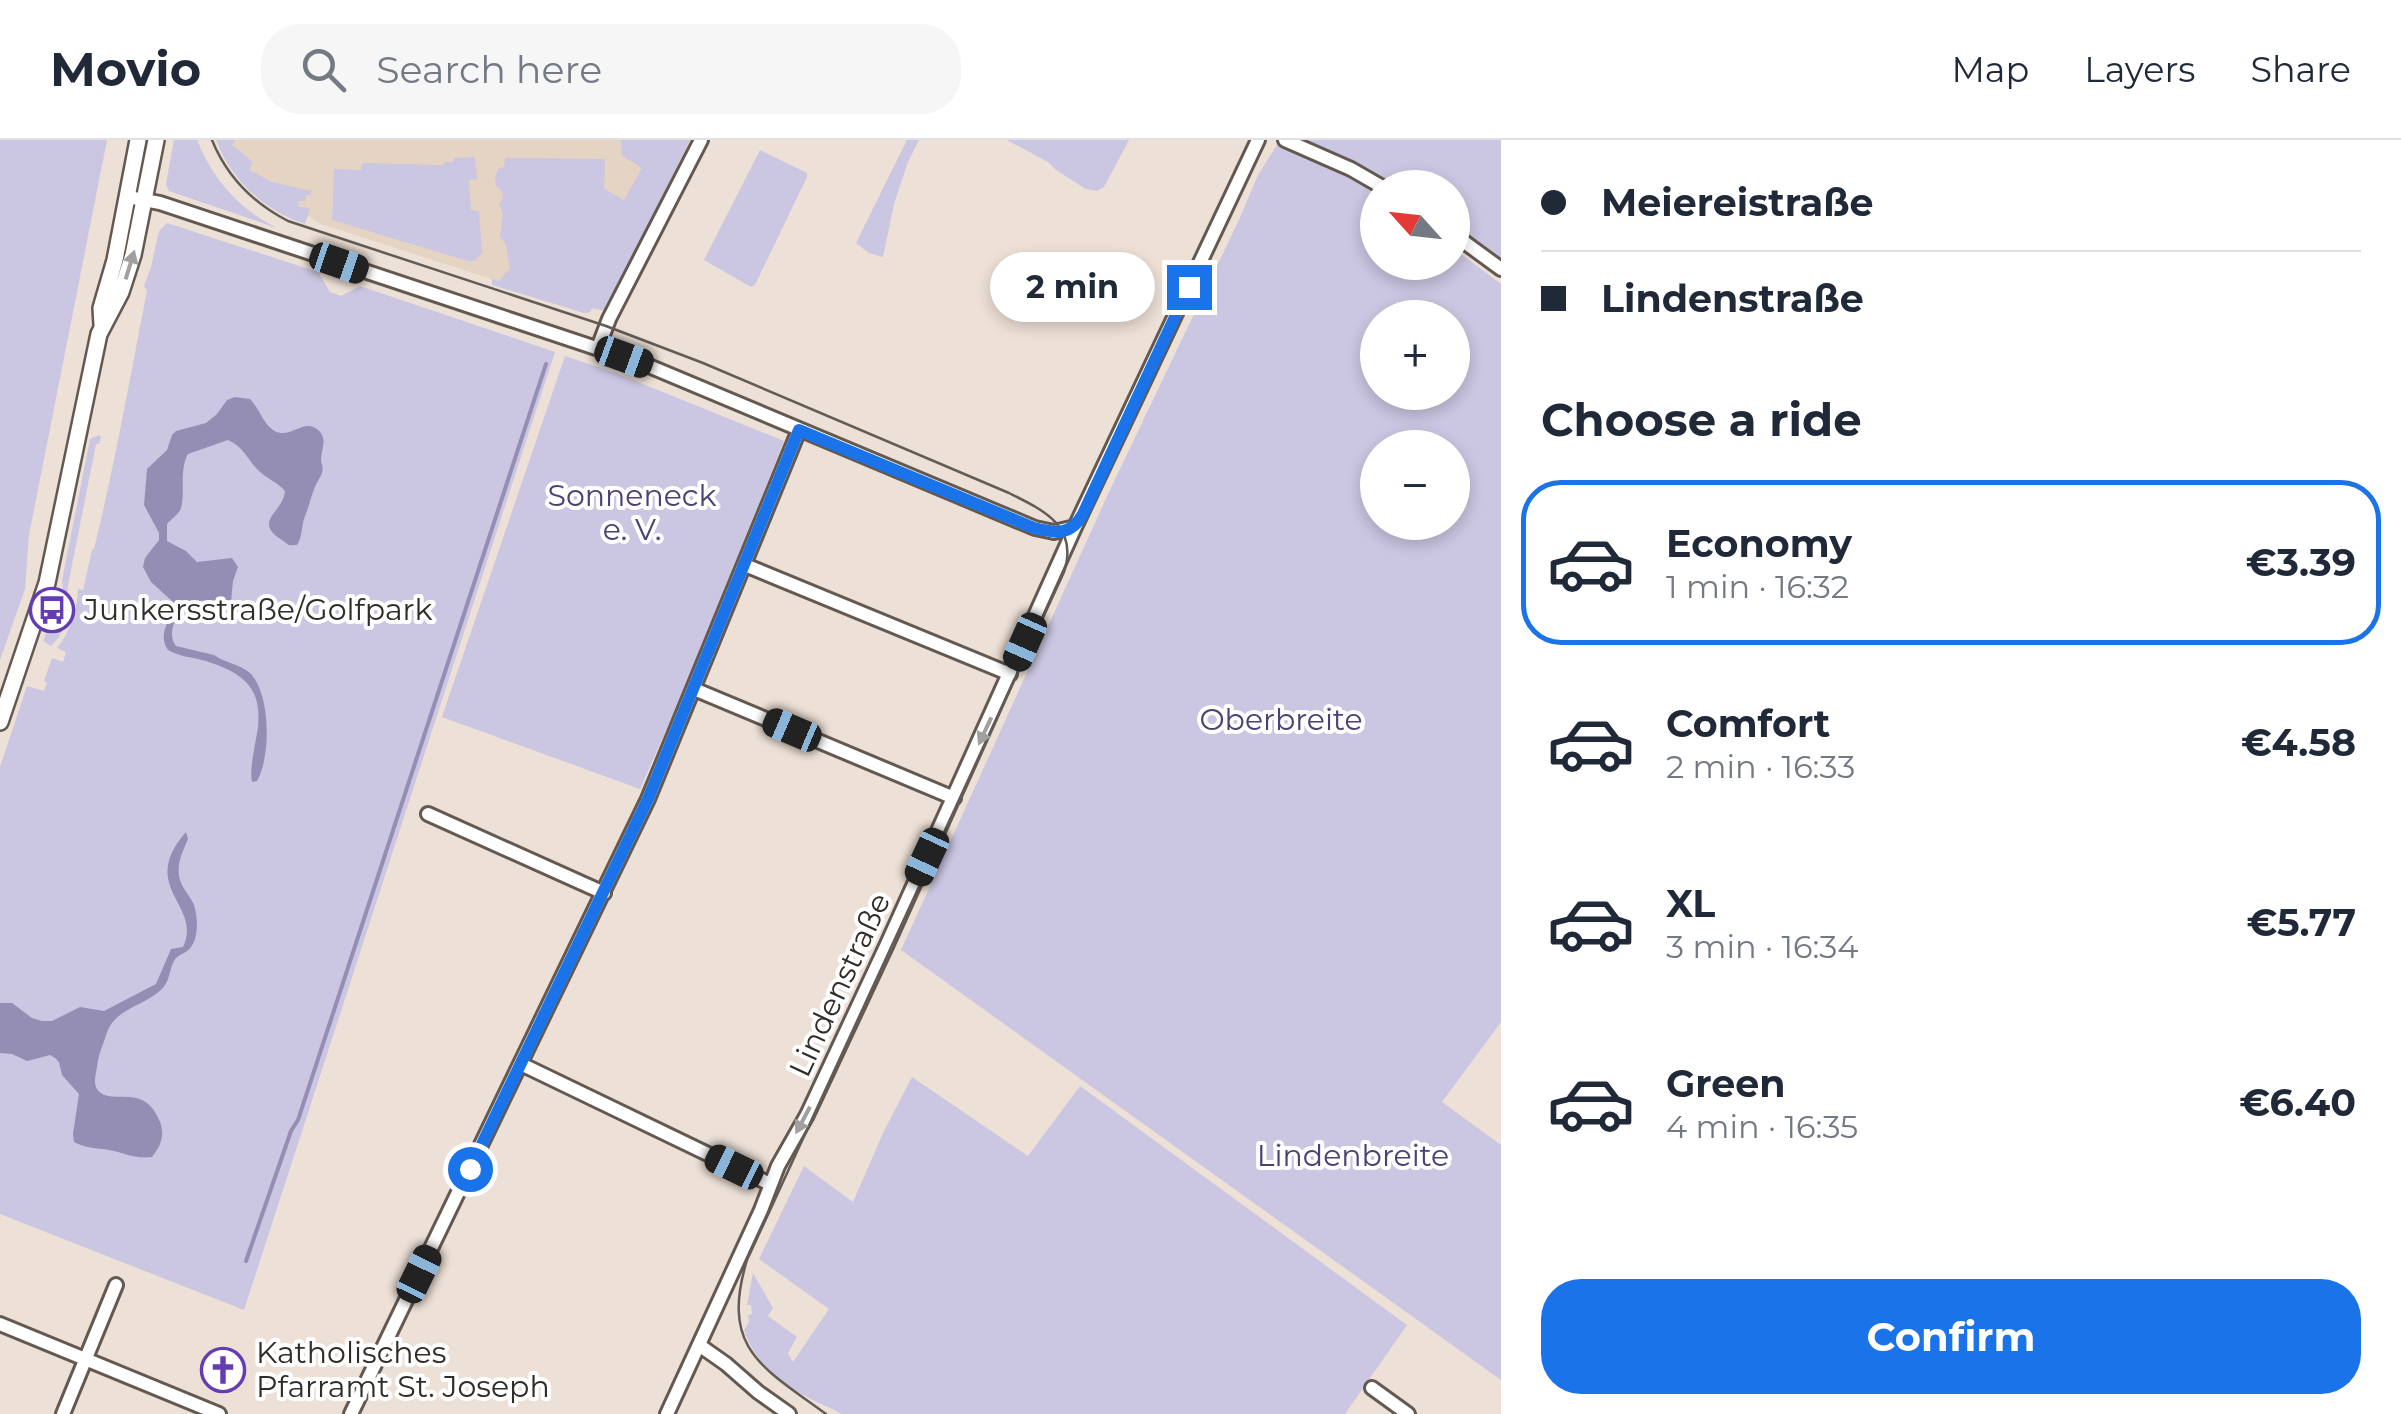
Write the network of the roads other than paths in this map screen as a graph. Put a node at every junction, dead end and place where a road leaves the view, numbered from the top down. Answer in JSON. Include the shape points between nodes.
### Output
{"nodes":[{"id":1,"x":138,"y":140,"type":"edge"},
{"id":2,"x":156,"y":140,"type":"edge"},
{"id":3,"x":701,"y":140,"type":"edge"},
{"id":4,"x":1258,"y":140,"type":"edge"},
{"id":5,"x":1285,"y":140,"type":"edge"},
{"id":6,"x":1360,"y":174,"type":"edge"},
{"id":7,"x":128,"y":197,"type":"junction"},
{"id":8,"x":144,"y":200,"type":"junction"},
{"id":9,"x":1470,"y":246,"type":"edge"},
{"id":10,"x":1501,"y":269,"type":"edge"},
{"id":11,"x":102,"y":325,"type":"junction"},
{"id":12,"x":598,"y":348,"type":"junction"},
{"id":13,"x":799,"y":430,"type":"junction"},
{"id":14,"x":1076,"y":527,"type":"junction"},
{"id":15,"x":745,"y":565,"type":"junction"},
{"id":16,"x":1010,"y":674,"type":"junction"},
{"id":17,"x":694,"y":689,"type":"junction"},
{"id":18,"x":0,"y":722,"type":"edge"},
{"id":19,"x":954,"y":798,"type":"junction"},
{"id":20,"x":428,"y":814,"type":"dead end"},
{"id":21,"x":604,"y":893,"type":"junction"},
{"id":22,"x":521,"y":1064,"type":"junction"},
{"id":23,"x":770,"y":1184,"type":"junction"},
{"id":24,"x":116,"y":1285,"type":"dead end"},
{"id":25,"x":0,"y":1324,"type":"edge"},
{"id":26,"x":699,"y":1345,"type":"junction"},
{"id":27,"x":85,"y":1360,"type":"junction"},
{"id":28,"x":1372,"y":1388,"type":"dead end"},
{"id":29,"x":62,"y":1414,"type":"edge"},
{"id":30,"x":218,"y":1414,"type":"edge"},
{"id":31,"x":350,"y":1414,"type":"edge"},
{"id":32,"x":667,"y":1414,"type":"edge"},
{"id":33,"x":789,"y":1414,"type":"edge"},
{"id":34,"x":1408,"y":1414,"type":"edge"}],
"edges":[{"from":1,"to":7,"type":"main road"},
{"from":2,"to":8,"type":"main road"},
{"from":3,"to":12,"type":"street"},
{"from":4,"to":14,"type":"street","name":"Lindenstraße"},
{"from":5,"to":6,"type":"street"},
{"from":7,"to":8,"type":"street"},
{"from":7,"to":11,"type":"main road"},
{"from":11,"to":8,"type":"main road","one_way":true,"via":[[127,275]]},
{"from":8,"to":12,"type":"street"},
{"from":9,"to":10,"type":"street"},
{"from":11,"to":18,"type":"main road","via":[[46,583]]},
{"from":12,"to":13,"type":"street"},
{"from":13,"to":14,"type":"street","via":[[1034,528]]},
{"from":13,"to":15,"type":"street"},
{"from":14,"to":16,"type":"street","name":"Lindenstraße"},
{"from":15,"to":16,"type":"street"},
{"from":15,"to":17,"type":"street"},
{"from":16,"to":19,"type":"street","name":"Lindenstraße","one_way":true},
{"from":17,"to":19,"type":"street"},
{"from":17,"to":21,"type":"street"},
{"from":19,"to":23,"type":"street","name":"Lindenstraße","one_way":true},
{"from":20,"to":21,"type":"street"},
{"from":21,"to":22,"type":"street"},
{"from":22,"to":23,"type":"street"},
{"from":22,"to":31,"type":"street"},
{"from":23,"to":26,"type":"street","name":"Lindenstraße"},
{"from":24,"to":27,"type":"street"},
{"from":25,"to":27,"type":"street"},
{"from":26,"to":32,"type":"street","name":"Lindenstraße"},
{"from":26,"to":33,"type":"street"},
{"from":27,"to":29,"type":"street"},
{"from":27,"to":30,"type":"street"},
{"from":28,"to":34,"type":"street"}]}
